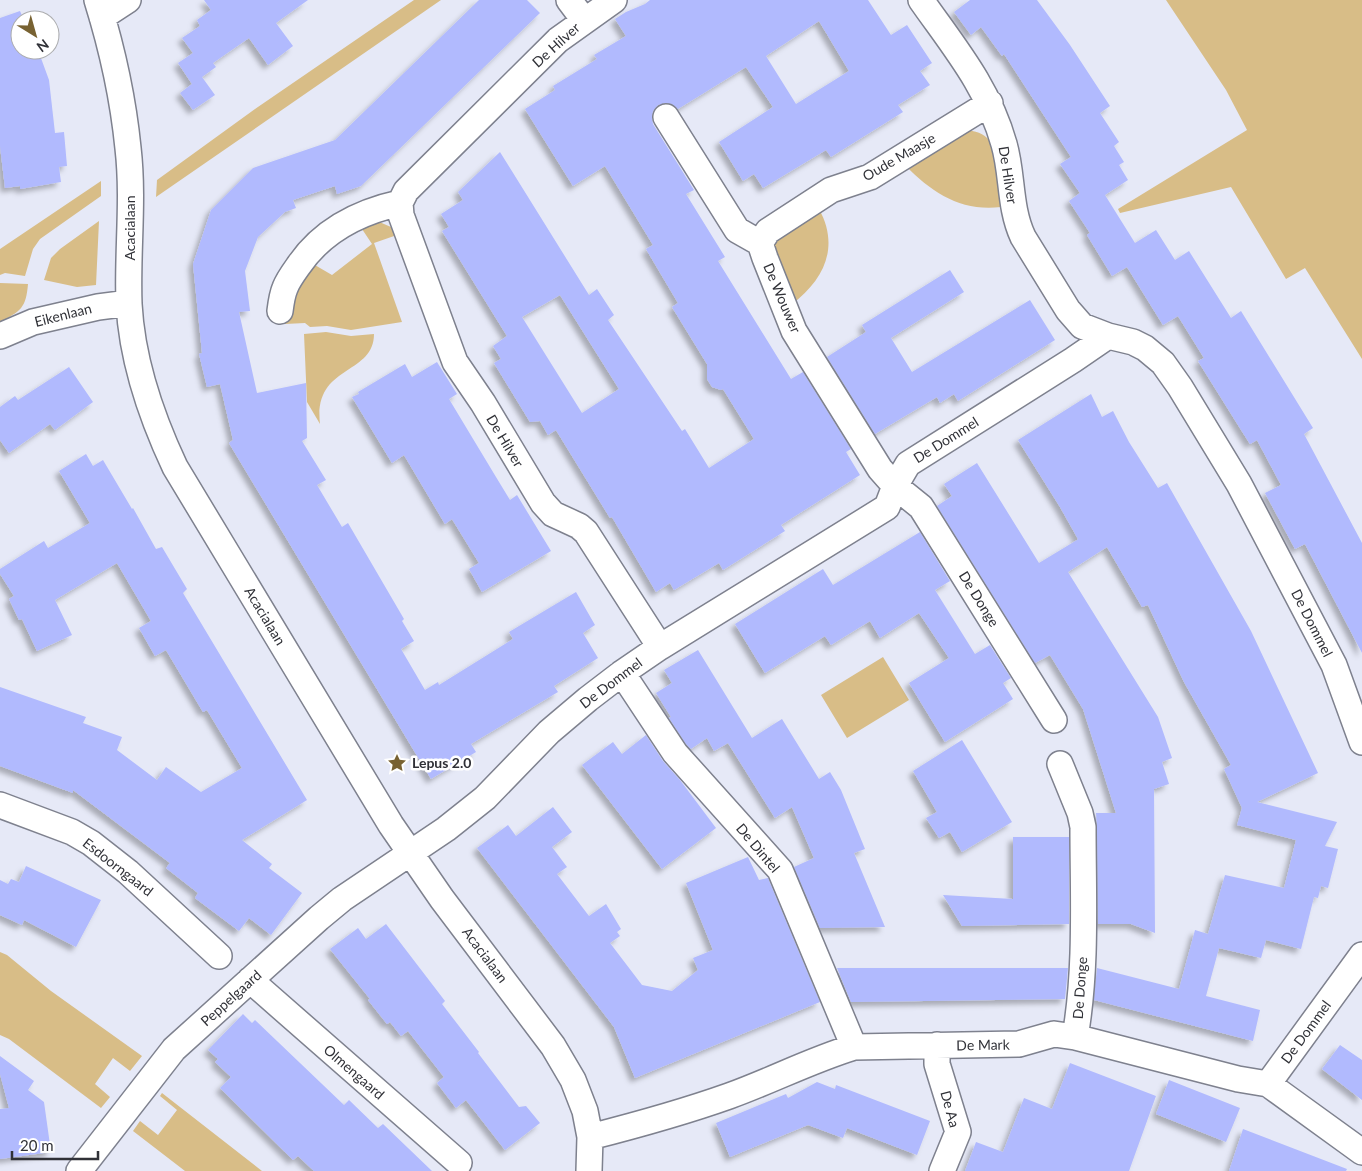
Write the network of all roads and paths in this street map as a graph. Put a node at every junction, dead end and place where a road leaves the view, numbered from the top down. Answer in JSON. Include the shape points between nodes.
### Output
{"nodes":[{"id":1,"x":128,"y":0,"type":"edge"},
{"id":2,"x":569,"y":0,"type":"edge"},
{"id":3,"x":614,"y":0,"type":"edge"},
{"id":4,"x":921,"y":0,"type":"edge"},
{"id":5,"x":100,"y":8,"type":"edge"},
{"id":6,"x":584,"y":20,"type":"junction"},
{"id":7,"x":990,"y":103,"type":"junction"},
{"id":8,"x":666,"y":117,"type":"dead end"},
{"id":9,"x":400,"y":203,"type":"junction"},
{"id":10,"x":760,"y":243,"type":"junction"},
{"id":11,"x":129,"y":303,"type":"junction"},
{"id":12,"x":280,"y":311,"type":"dead end"},
{"id":13,"x":0,"y":336,"type":"edge"},
{"id":14,"x":1108,"y":336,"type":"junction"},
{"id":15,"x":895,"y":486,"type":"junction"},
{"id":16,"x":660,"y":647,"type":"junction"},
{"id":17,"x":622,"y":673,"type":"junction"},
{"id":18,"x":1054,"y":720,"type":"dead end"},
{"id":19,"x":1362,"y":742,"type":"edge"},
{"id":20,"x":1060,"y":764,"type":"dead end"},
{"id":21,"x":0,"y":805,"type":"edge"},
{"id":22,"x":411,"y":853,"type":"junction"},
{"id":23,"x":1362,"y":955,"type":"edge"},
{"id":24,"x":219,"y":956,"type":"dead end"},
{"id":25,"x":250,"y":980,"type":"junction"},
{"id":26,"x":1075,"y":1037,"type":"junction"},
{"id":27,"x":936,"y":1045,"type":"junction"},
{"id":28,"x":854,"y":1047,"type":"junction"},
{"id":29,"x":1268,"y":1084,"type":"junction"},
{"id":30,"x":590,"y":1137,"type":"junction"},
{"id":31,"x":1362,"y":1152,"type":"edge"},
{"id":32,"x":459,"y":1163,"type":"dead end"},
{"id":33,"x":79,"y":1171,"type":"edge"},
{"id":34,"x":589,"y":1171,"type":"edge"},
{"id":35,"x":942,"y":1171,"type":"edge"}],
"edges":[{"from":1,"to":5,"type":"street"},
{"from":2,"to":6,"type":"street"},
{"from":3,"to":6,"type":"street","name":"De Hilver"},
{"from":4,"to":7,"type":"street","name":"De Hilver","via":[[975,76]]},
{"from":5,"to":11,"type":"street","name":"Acacialaan","via":[[129,150]]},
{"from":6,"to":9,"type":"street","name":"De Hilver","via":[[558,40],[494,103],[406,191]]},
{"from":7,"to":10,"type":"street","name":"Oude Maasje","via":[[870,177],[831,190],[768,231]]},
{"from":7,"to":14,"type":"street","name":"De Hilver","via":[[1005,145],[1013,209],[1023,237],[1068,310],[1082,326]]},
{"from":8,"to":10,"type":"street","via":[[736,230]]},
{"from":9,"to":12,"type":"street","via":[[352,218],[324,236],[293,274],[285,288]]},
{"from":9,"to":16,"type":"street","name":"De Hilver","via":[[401,215],[455,362],[543,503],[553,514],[586,532]]},
{"from":10,"to":15,"type":"street","name":"De Wouwer","via":[[794,331],[880,468]]},
{"from":11,"to":13,"type":"street","name":"Eikenlaan","via":[[33,322]]},
{"from":11,"to":22,"type":"street","name":"Acacialaan","via":[[143,384],[158,431],[175,467]]},
{"from":14,"to":15,"type":"street","name":"De Dommel","via":[[908,464]]},
{"from":14,"to":19,"type":"street","name":"De Dommel","via":[[1145,348],[1163,363],[1180,387],[1239,484],[1321,639]]},
{"from":15,"to":16,"type":"street","name":"De Dommel","via":[[887,507]]},
{"from":15,"to":18,"type":"street","name":"De Donge","via":[[921,507]]},
{"from":16,"to":17,"type":"street","name":"De Dommel"},
{"from":17,"to":22,"type":"street","name":"De Dommel","via":[[549,732],[485,798]]},
{"from":17,"to":28,"type":"street","name":"De Dintel","via":[[675,753],[780,870]]},
{"from":20,"to":26,"type":"street","name":"De Donge","via":[[1083,827],[1082,970]]},
{"from":21,"to":24,"type":"street","name":"Esdoorngaard","via":[[72,832],[91,843],[128,872]]},
{"from":22,"to":25,"type":"street","name":"Peppelgaard","via":[[342,899]]},
{"from":22,"to":30,"type":"street","name":"Acacialaan","via":[[554,1046],[573,1080],[585,1111]]},
{"from":23,"to":29,"type":"street","name":"De Dommel"},
{"from":25,"to":32,"type":"street","name":"Olmengaard"},
{"from":25,"to":33,"type":"street","name":"Peppelgaard","via":[[174,1049]]},
{"from":26,"to":27,"type":"street","name":"De Mark","via":[[1054,1034],[1019,1044]]},
{"from":26,"to":29,"type":"street","name":"De Mark"},
{"from":27,"to":28,"type":"street","name":"De Mark"},
{"from":27,"to":35,"type":"street","name":"De Aa","via":[[937,1064],[958,1132]]},
{"from":28,"to":30,"type":"street","name":"De Mark","via":[[730,1096],[651,1122]]},
{"from":29,"to":31,"type":"street","name":"De Mark"},
{"from":30,"to":34,"type":"street","name":"Acacialaan"}]}
